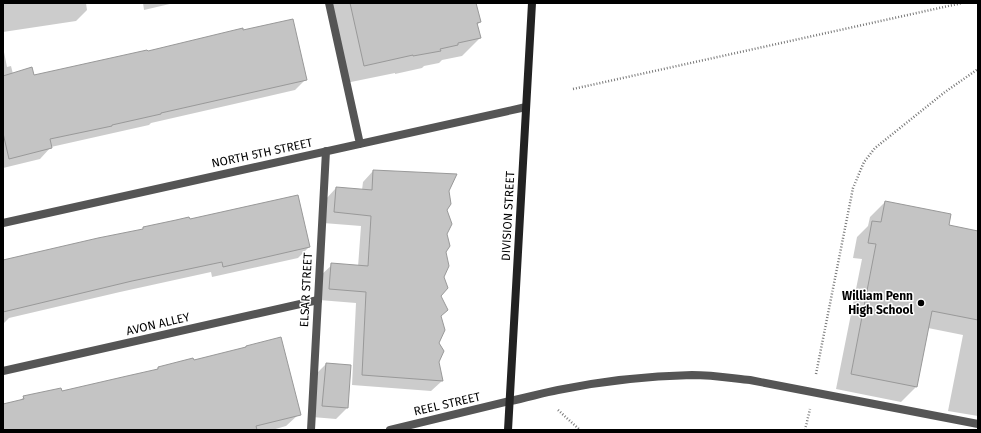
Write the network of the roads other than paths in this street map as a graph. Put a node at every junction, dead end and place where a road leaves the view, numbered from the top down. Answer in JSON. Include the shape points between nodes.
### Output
{"nodes":[{"id":1,"x":329,"y":3,"type":"edge"},
{"id":2,"x":532,"y":3,"type":"edge"},
{"id":3,"x":526,"y":107,"type":"junction"},
{"id":4,"x":360,"y":144,"type":"junction"},
{"id":5,"x":326,"y":151,"type":"junction"},
{"id":6,"x":3,"y":222,"type":"edge"},
{"id":7,"x":318,"y":300,"type":"junction"},
{"id":8,"x":3,"y":371,"type":"edge"},
{"id":9,"x":510,"y":401,"type":"junction"},
{"id":10,"x":978,"y":424,"type":"edge"},
{"id":11,"x":311,"y":430,"type":"edge"},
{"id":12,"x":390,"y":430,"type":"edge"},
{"id":13,"x":508,"y":430,"type":"edge"}],
"edges":[{"from":1,"to":4,"type":"street"},
{"from":2,"to":3,"type":"main road","name":"DIVISION STREET"},
{"from":3,"to":4,"type":"street","name":"NORTH 5TH STREET"},
{"from":3,"to":9,"type":"main road","name":"DIVISION STREET"},
{"from":4,"to":5,"type":"street","name":"NORTH 5TH STREET"},
{"from":5,"to":6,"type":"street","name":"NORTH 5TH STREET"},
{"from":5,"to":7,"type":"street","name":"ELSAR STREET"},
{"from":7,"to":8,"type":"street","name":"AVON ALLEY"},
{"from":7,"to":11,"type":"street","name":"ELSAR STREET"},
{"from":9,"to":10,"type":"street","name":"REEL STREET","via":[[565,389],[637,379],[693,375],[722,376]]},
{"from":9,"to":12,"type":"street","name":"REEL STREET"},
{"from":9,"to":13,"type":"main road","name":"DIVISION STREET"}]}
